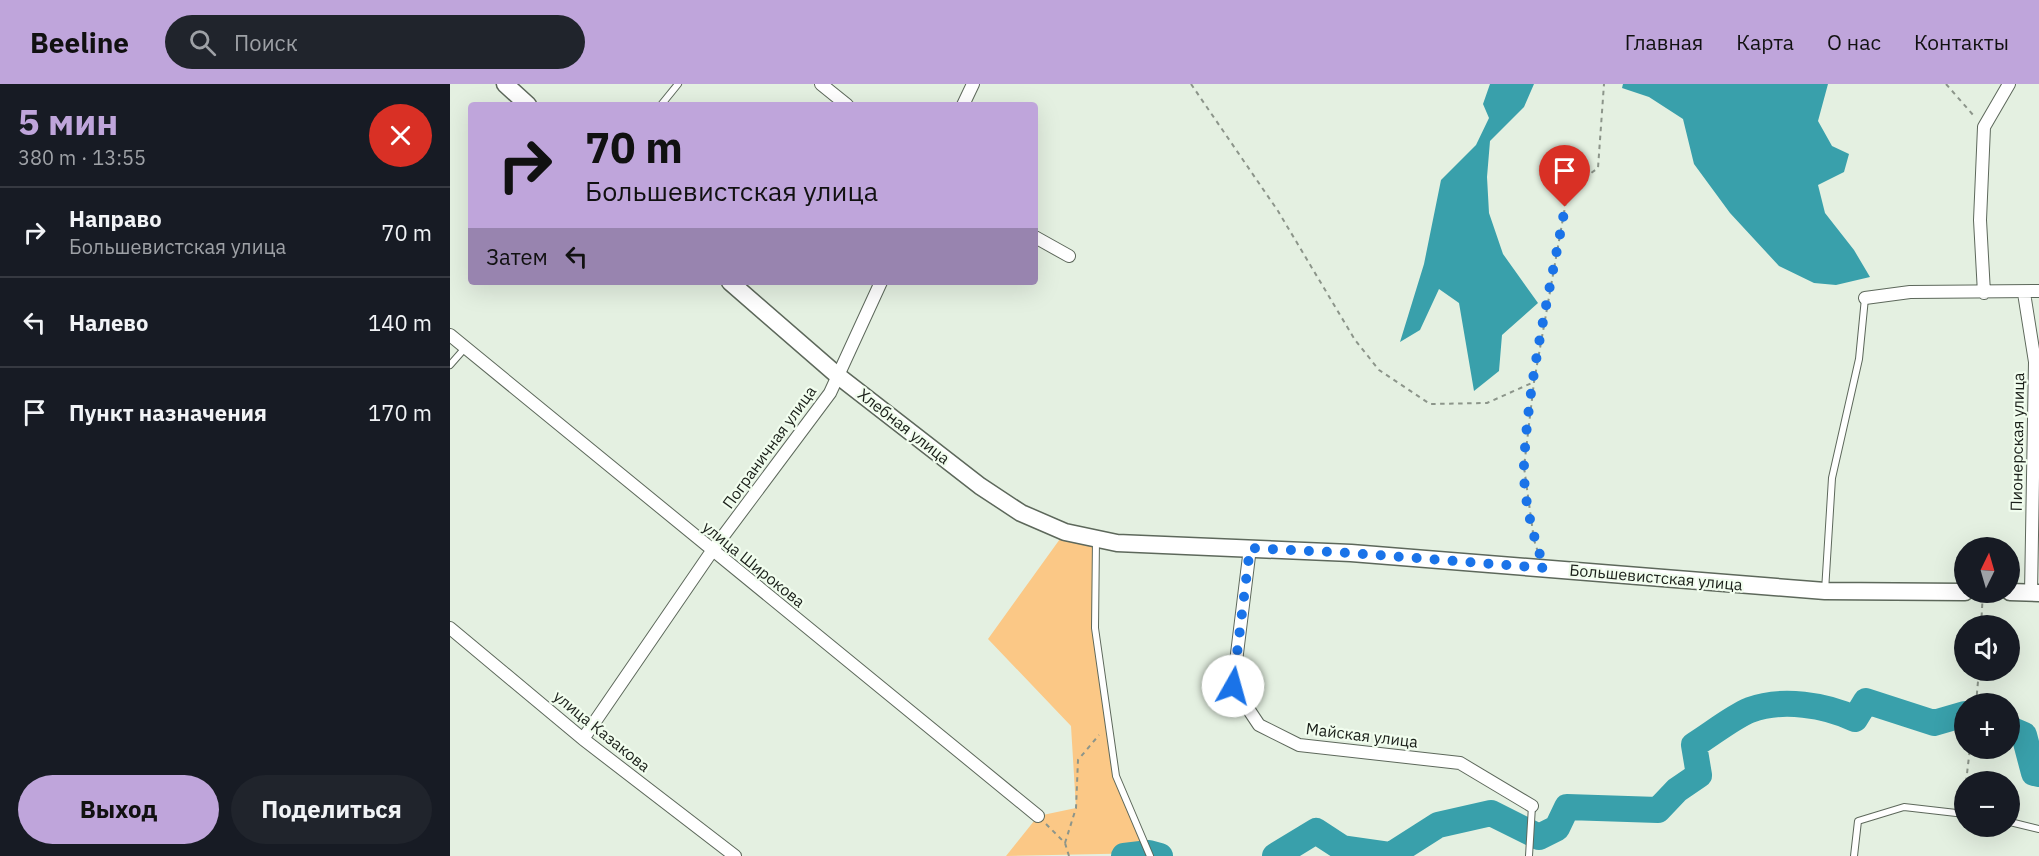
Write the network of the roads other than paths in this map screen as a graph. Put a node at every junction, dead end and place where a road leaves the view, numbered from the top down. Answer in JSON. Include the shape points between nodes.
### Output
{"nodes":[{"id":1,"x":505,"y":84,"type":"edge"},
{"id":2,"x":678,"y":84,"type":"edge"},
{"id":3,"x":821,"y":84,"type":"edge"},
{"id":4,"x":973,"y":84,"type":"edge"},
{"id":5,"x":2009,"y":84,"type":"edge"},
{"id":6,"x":525,"y":102,"type":"edge"},
{"id":7,"x":663,"y":102,"type":"edge"},
{"id":8,"x":843,"y":102,"type":"edge"},
{"id":9,"x":964,"y":102,"type":"edge"},
{"id":10,"x":1038,"y":239,"type":"edge"},
{"id":11,"x":1069,"y":256,"type":"dead end"},
{"id":12,"x":733,"y":285,"type":"edge"},
{"id":13,"x":880,"y":285,"type":"edge"},
{"id":14,"x":2039,"y":291,"type":"edge"},
{"id":15,"x":1984,"y":293,"type":"junction"},
{"id":16,"x":2024,"y":293,"type":"junction"},
{"id":17,"x":1865,"y":298,"type":"joint"},
{"id":18,"x":450,"y":335,"type":"edge"},
{"id":19,"x":465,"y":348,"type":"junction"},
{"id":20,"x":450,"y":365,"type":"edge"},
{"id":21,"x":837,"y":375,"type":"junction"},
{"id":22,"x":1096,"y":538,"type":"junction"},
{"id":23,"x":1250,"y":548,"type":"junction"},
{"id":24,"x":712,"y":551,"type":"junction"},
{"id":25,"x":1825,"y":591,"type":"junction"},
{"id":26,"x":1954,"y":592,"type":"edge"},
{"id":27,"x":2020,"y":592,"type":"edge"},
{"id":28,"x":2035,"y":593,"type":"edge"},
{"id":29,"x":450,"y":628,"type":"edge"},
{"id":30,"x":583,"y":739,"type":"junction"},
{"id":31,"x":1532,"y":806,"type":"joint"},
{"id":32,"x":1954,"y":812,"type":"edge"},
{"id":33,"x":1038,"y":816,"type":"road end"},
{"id":34,"x":2020,"y":824,"type":"edge"},
{"id":35,"x":2039,"y":829,"type":"edge"},
{"id":36,"x":735,"y":856,"type":"edge"},
{"id":37,"x":1150,"y":856,"type":"edge"},
{"id":38,"x":1529,"y":856,"type":"edge"},
{"id":39,"x":1854,"y":856,"type":"edge"}],
"edges":[{"from":1,"to":6,"type":"street"},
{"from":2,"to":7,"type":"lane"},
{"from":3,"to":8,"type":"street"},
{"from":4,"to":9,"type":"street"},
{"from":5,"to":15,"type":"street","via":[[1984,127],[1980,220]]},
{"from":10,"to":11,"type":"street"},
{"from":12,"to":21,"type":"street","name":"Хлебная улица"},
{"from":13,"to":21,"type":"street","name":"Пограничная улица"},
{"from":14,"to":16,"type":"street"},
{"from":15,"to":16,"type":"street"},
{"from":15,"to":17,"type":"street","via":[[1910,292]]},
{"from":16,"to":28,"type":"street","name":"Пионерская улица","via":[[2035,362]]},
{"from":17,"to":25,"type":"lane","via":[[1859,359],[1832,478]]},
{"from":18,"to":19,"type":"street","name":"улица Широкова"},
{"from":19,"to":20,"type":"lane"},
{"from":19,"to":24,"type":"street","name":"улица Широкова"},
{"from":21,"to":22,"type":"street","name":"Хлебная улица","via":[[1021,513],[1065,532]]},
{"from":21,"to":24,"type":"street","name":"Пограничная улица","via":[[830,393]]},
{"from":22,"to":23,"type":"street","name":"Большевистская улица","via":[[1117,543]]},
{"from":22,"to":37,"type":"lane","via":[[1095,628],[1116,776]]},
{"from":23,"to":25,"type":"street","name":"Большевистская улица"},
{"from":23,"to":31,"type":"street","name":"Майская улица","via":[[1233,686],[1259,725],[1299,745],[1460,763]]},
{"from":24,"to":30,"type":"street","name":"Пограничная улица"},
{"from":24,"to":33,"type":"street","name":"улица Широкова"},
{"from":25,"to":26,"type":"street","name":"Большевистская улица"},
{"from":27,"to":28,"type":"street"},
{"from":29,"to":30,"type":"street","name":"улица Казакова"},
{"from":30,"to":36,"type":"street","name":"улица Казакова"},
{"from":31,"to":38,"type":"lane"},
{"from":32,"to":39,"type":"lane","via":[[1904,807],[1858,821]]},
{"from":34,"to":35,"type":"lane"}]}
